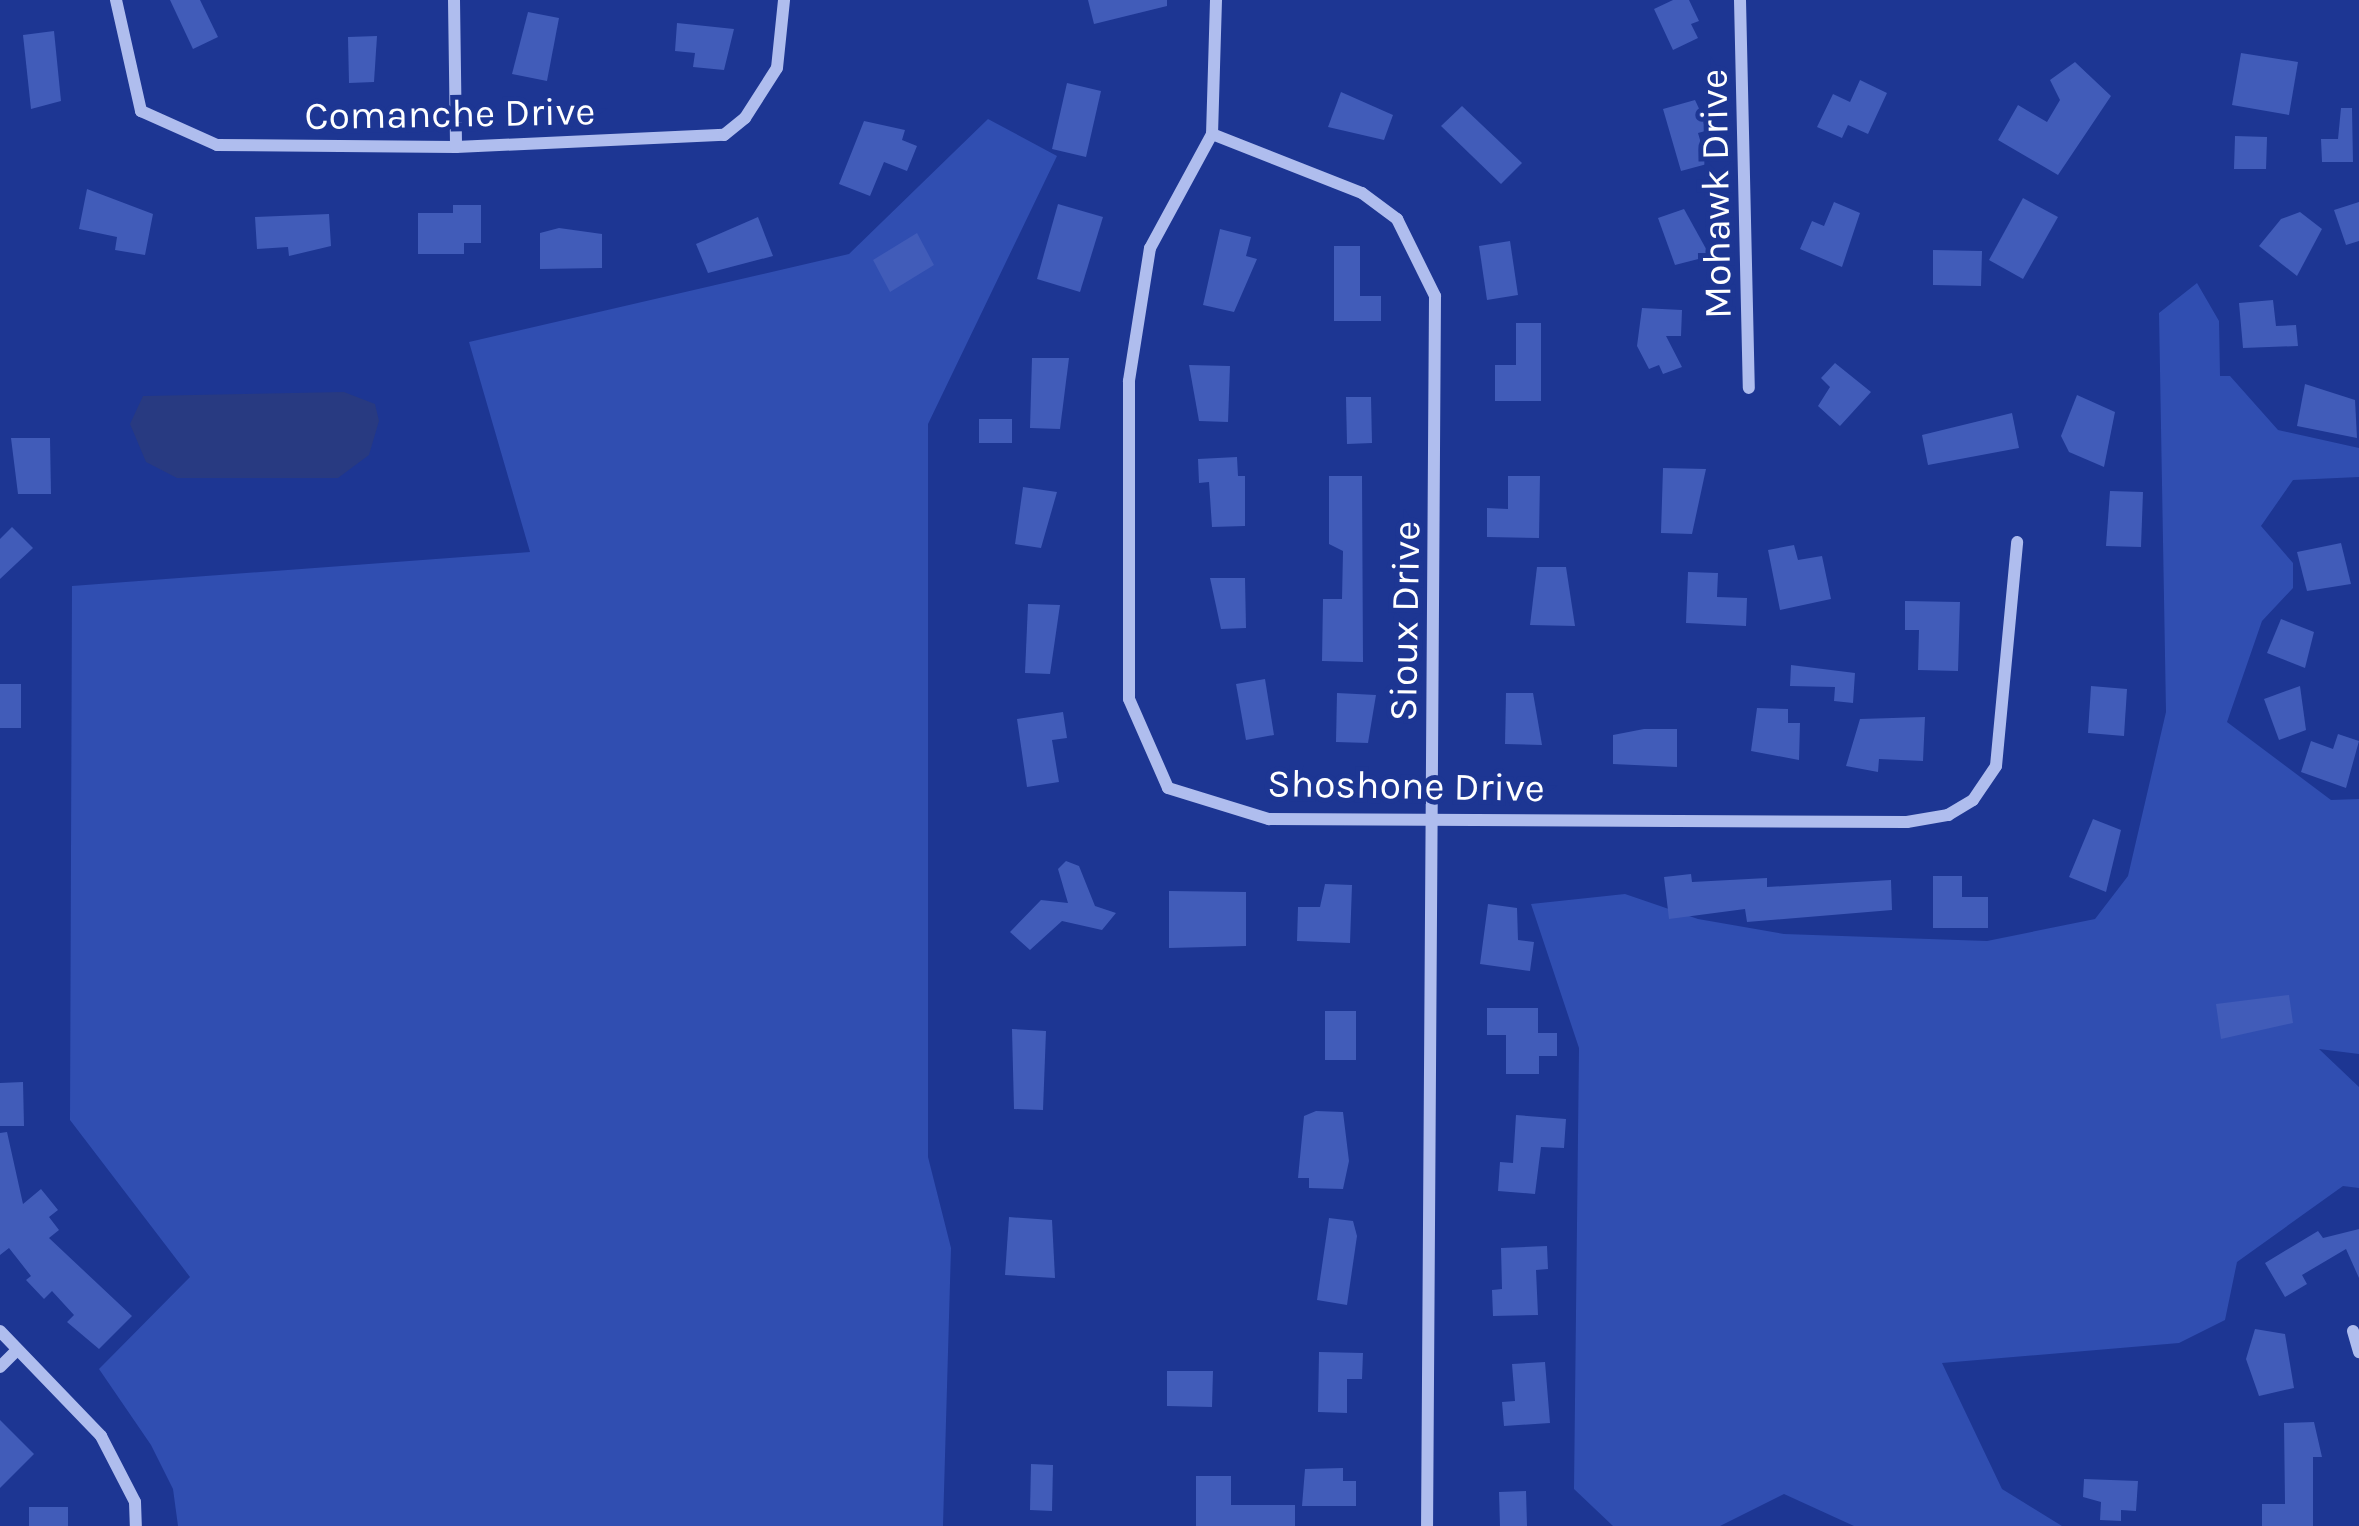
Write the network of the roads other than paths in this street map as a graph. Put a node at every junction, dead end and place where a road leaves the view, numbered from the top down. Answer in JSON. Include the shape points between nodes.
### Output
{"nodes":[{"id":1,"x":116,"y":0,"type":"edge"},
{"id":2,"x":454,"y":0,"type":"edge"},
{"id":3,"x":784,"y":0,"type":"edge"},
{"id":4,"x":1216,"y":0,"type":"edge"},
{"id":5,"x":1740,"y":0,"type":"edge"},
{"id":6,"x":1212,"y":134,"type":"junction"},
{"id":7,"x":456,"y":147,"type":"junction"},
{"id":8,"x":1749,"y":388,"type":"dead end"},
{"id":9,"x":2017,"y":542,"type":"dead end"},
{"id":10,"x":1433,"y":819,"type":"junction"},
{"id":11,"x":0,"y":1331,"type":"edge"},
{"id":12,"x":2353,"y":1331,"type":"dead end"},
{"id":13,"x":16,"y":1351,"type":"junction"},
{"id":14,"x":2359,"y":1352,"type":"edge"},
{"id":15,"x":0,"y":1367,"type":"edge"},
{"id":16,"x":136,"y":1526,"type":"edge"},
{"id":17,"x":1427,"y":1526,"type":"edge"}],
"edges":[{"from":1,"to":7,"type":"street","name":"Comanche Drive","via":[[141,111],[217,145]]},
{"from":2,"to":7,"type":"street"},
{"from":3,"to":7,"type":"street","name":"Comanche Drive","via":[[777,68],[746,118],[724,135]]},
{"from":4,"to":6,"type":"street","name":"Shoshone Drive"},
{"from":5,"to":8,"type":"street","name":"Mohawk Drive"},
{"from":6,"to":10,"type":"street","name":"Sioux Drive","via":[[1362,193],[1397,219],[1435,296]]},
{"from":6,"to":10,"type":"street","name":"Shoshone Drive","via":[[1150,248],[1129,380],[1129,699],[1168,788],[1269,819]]},
{"from":9,"to":10,"type":"street","name":"Shoshone Drive","via":[[1996,766],[1972,800],[1948,814],[1907,822]]},
{"from":10,"to":17,"type":"street","name":"Sioux Drive"},
{"from":11,"to":13,"type":"street"},
{"from":12,"to":14,"type":"street"},
{"from":13,"to":15,"type":"street"},
{"from":13,"to":16,"type":"street","via":[[100,1436],[135,1502]]}]}
